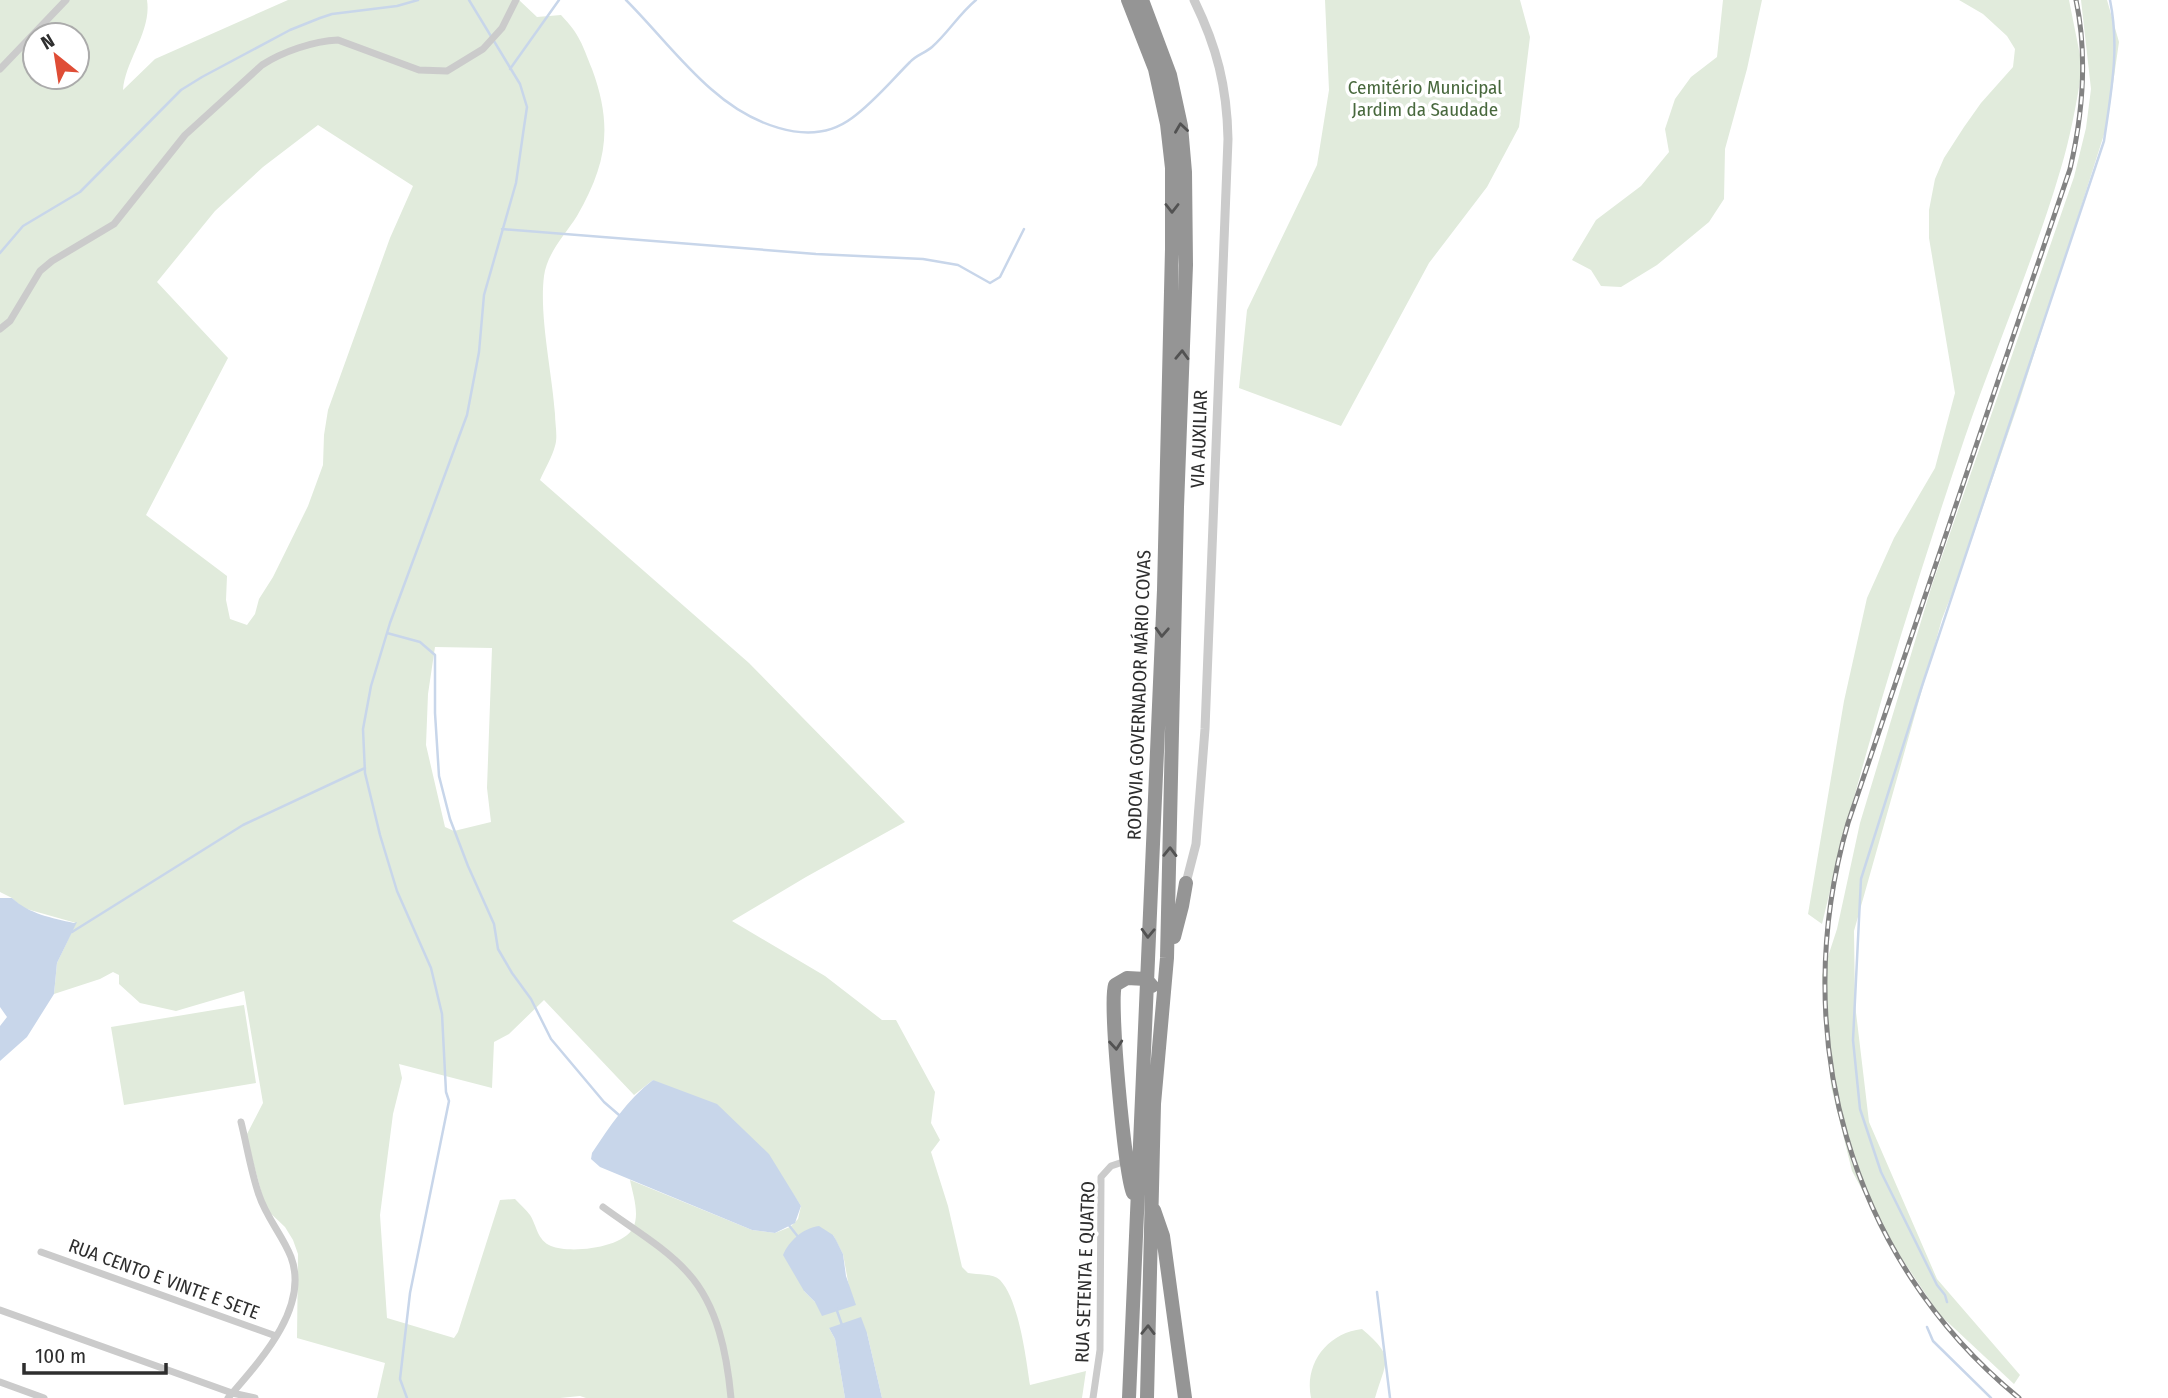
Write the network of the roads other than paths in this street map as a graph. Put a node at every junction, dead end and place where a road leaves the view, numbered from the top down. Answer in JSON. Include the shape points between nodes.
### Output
{"nodes":[{"id":1,"x":66,"y":0,"type":"edge"},
{"id":2,"x":516,"y":0,"type":"edge"},
{"id":3,"x":1128,"y":0,"type":"edge"},
{"id":4,"x":1142,"y":0,"type":"edge"},
{"id":5,"x":1194,"y":0,"type":"edge"},
{"id":6,"x":0,"y":69,"type":"edge"},
{"id":7,"x":0,"y":329,"type":"edge"},
{"id":8,"x":1186,"y":883,"type":"junction"},
{"id":9,"x":1169,"y":891,"type":"junction"},
{"id":10,"x":1167,"y":958,"type":"junction"},
{"id":11,"x":1146,"y":979,"type":"junction"},
{"id":12,"x":1161,"y":1018,"type":"junction"},
{"id":13,"x":241,"y":1122,"type":"dead end"},
{"id":14,"x":1127,"y":1161,"type":"junction"},
{"id":15,"x":1144,"y":1203,"type":"junction"},
{"id":16,"x":603,"y":1207,"type":"dead end"},
{"id":17,"x":41,"y":1252,"type":"dead end"},
{"id":18,"x":0,"y":1310,"type":"edge"},
{"id":19,"x":276,"y":1336,"type":"junction"},
{"id":20,"x":0,"y":1382,"type":"edge"},
{"id":21,"x":230,"y":1396,"type":"edge"},
{"id":22,"x":44,"y":1398,"type":"edge"},
{"id":23,"x":254,"y":1398,"type":"edge"},
{"id":24,"x":732,"y":1398,"type":"edge"},
{"id":25,"x":1093,"y":1398,"type":"edge"},
{"id":26,"x":1129,"y":1398,"type":"edge"},
{"id":27,"x":1147,"y":1398,"type":"edge"},
{"id":28,"x":1185,"y":1398,"type":"edge"}],
"edges":[{"from":1,"to":6,"type":"street"},
{"from":2,"to":7,"type":"street","via":[[502,28],[483,49],[447,71],[408,66],[338,40],[261,65],[180,141],[114,224],[40,271],[10,321]]},
{"from":3,"to":11,"type":"highway","name":"RODOVIA GOVERNADOR MÁRIO COVAS","one_way":true,"via":[[1158,80],[1172,168],[1168,475]]},
{"from":9,"to":4,"type":"highway","name":"RODOVIA GOVERNADOR MÁRIO COVAS","one_way":true,"via":[[1185,172],[1170,75]]},
{"from":5,"to":8,"type":"street","name":"VIA AUXILIAR","via":[[1221,69],[1227,139],[1205,729],[1196,844]]},
{"from":8,"to":9,"type":"highway","via":[[1178,891]]},
{"from":8,"to":10,"type":"highway"},
{"from":9,"to":10,"type":"highway","name":"RODOVIA GOVERNADOR MÁRIO COVAS"},
{"from":10,"to":12,"type":"highway","name":"RODOVIA GOVERNADOR MÁRIO COVAS"},
{"from":11,"to":12,"type":"highway","via":[[1155,990]]},
{"from":11,"to":14,"type":"highway","one_way":true,"via":[[1121,981],[1113,992]]},
{"from":11,"to":15,"type":"highway","name":"RODOVIA GOVERNADOR MÁRIO COVAS"},
{"from":12,"to":15,"type":"highway","name":"RODOVIA GOVERNADOR MÁRIO COVAS"},
{"from":13,"to":19,"type":"street","via":[[258,1194],[294,1270],[295,1293]]},
{"from":14,"to":15,"type":"highway","via":[[1130,1186]]},
{"from":14,"to":25,"type":"street","name":"RUA SETENTA E QUATRO","via":[[1111,1166],[1101,1177],[1100,1350]]},
{"from":15,"to":26,"type":"highway","name":"RODOVIA GOVERNADOR MÁRIO COVAS"},
{"from":27,"to":15,"type":"highway","name":"RODOVIA GOVERNADOR MÁRIO COVAS","one_way":true},
{"from":15,"to":28,"type":"highway","via":[[1163,1236]]},
{"from":16,"to":24,"type":"street","via":[[689,1273],[712,1314],[727,1356]]},
{"from":17,"to":19,"type":"street","name":"RUA CENTO E VINTE E SETE"},
{"from":18,"to":21,"type":"street"},
{"from":19,"to":21,"type":"street"},
{"from":20,"to":22,"type":"street"},
{"from":21,"to":23,"type":"street"}]}
